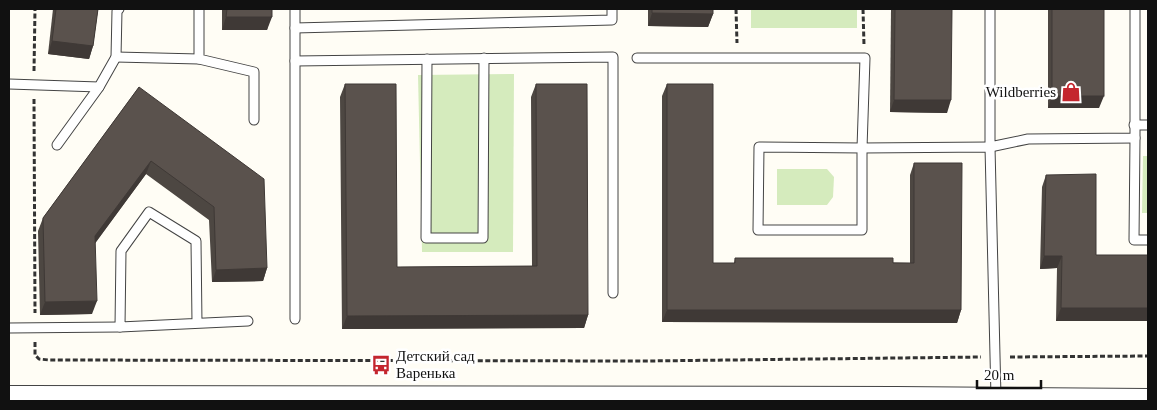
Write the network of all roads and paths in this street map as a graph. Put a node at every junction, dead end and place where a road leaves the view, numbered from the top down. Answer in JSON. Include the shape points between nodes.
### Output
{"nodes":[{"id":1,"x":35,"y":9,"type":"edge"},
{"id":2,"x":119,"y":9,"type":"edge"},
{"id":3,"x":198,"y":9,"type":"edge"},
{"id":4,"x":295,"y":9,"type":"edge"},
{"id":5,"x":612,"y":9,"type":"edge"},
{"id":6,"x":736,"y":9,"type":"edge"},
{"id":7,"x":863,"y":9,"type":"edge"},
{"id":8,"x":990,"y":9,"type":"edge"},
{"id":9,"x":1135,"y":9,"type":"edge"},
{"id":10,"x":294,"y":28,"type":"junction"},
{"id":11,"x":116,"y":57,"type":"junction"},
{"id":12,"x":484,"y":58,"type":"junction"},
{"id":13,"x":637,"y":58,"type":"dead end"},
{"id":14,"x":737,"y":58,"type":"junction"},
{"id":15,"x":865,"y":58,"type":"junction"},
{"id":16,"x":200,"y":59,"type":"junction"},
{"id":17,"x":427,"y":59,"type":"junction"},
{"id":18,"x":294,"y":61,"type":"junction"},
{"id":19,"x":9,"y":84,"type":"edge"},
{"id":20,"x":34,"y":85,"type":"junction"},
{"id":21,"x":99,"y":87,"type":"junction"},
{"id":22,"x":254,"y":120,"type":"dead end"},
{"id":23,"x":1134,"y":125,"type":"junction"},
{"id":24,"x":1148,"y":125,"type":"edge"},
{"id":25,"x":1135,"y":138,"type":"junction"},
{"id":26,"x":57,"y":145,"type":"dead end"},
{"id":27,"x":990,"y":147,"type":"junction"},
{"id":28,"x":862,"y":148,"type":"junction"},
{"id":29,"x":1148,"y":240,"type":"edge"},
{"id":30,"x":613,"y":294,"type":"dead end"},
{"id":31,"x":295,"y":319,"type":"dead end"},
{"id":32,"x":248,"y":321,"type":"dead end"},
{"id":33,"x":197,"y":323,"type":"junction"},
{"id":34,"x":120,"y":327,"type":"junction"},
{"id":35,"x":9,"y":328,"type":"edge"},
{"id":36,"x":35,"y":328,"type":"junction"},
{"id":37,"x":1148,"y":356,"type":"edge"},
{"id":38,"x":996,"y":357,"type":"junction"},
{"id":39,"x":9,"y":395,"type":"edge"},
{"id":40,"x":996,"y":397,"type":"junction"},
{"id":41,"x":307,"y":398,"type":"edge"},
{"id":42,"x":1148,"y":398,"type":"edge"}],
"edges":[{"from":1,"to":20,"type":"path"},
{"from":2,"to":11,"type":"lane"},
{"from":3,"to":16,"type":"lane"},
{"from":4,"to":10,"type":"lane"},
{"from":5,"to":10,"type":"lane","via":[[612,20]]},
{"from":6,"to":14,"type":"path"},
{"from":7,"to":15,"type":"path"},
{"from":8,"to":27,"type":"lane"},
{"from":9,"to":23,"type":"lane"},
{"from":10,"to":18,"type":"lane"},
{"from":11,"to":16,"type":"lane"},
{"from":11,"to":21,"type":"lane"},
{"from":12,"to":17,"type":"lane"},
{"from":12,"to":17,"type":"lane","via":[[482,238],[426,238]]},
{"from":12,"to":30,"type":"lane","via":[[613,57]]},
{"from":13,"to":14,"type":"lane"},
{"from":14,"to":15,"type":"lane"},
{"from":15,"to":28,"type":"lane"},
{"from":16,"to":22,"type":"lane","via":[[254,72]]},
{"from":17,"to":18,"type":"lane"},
{"from":18,"to":31,"type":"lane"},
{"from":19,"to":20,"type":"lane"},
{"from":20,"to":21,"type":"lane"},
{"from":20,"to":36,"type":"path"},
{"from":21,"to":26,"type":"lane"},
{"from":23,"to":24,"type":"lane"},
{"from":23,"to":25,"type":"lane"},
{"from":25,"to":27,"type":"lane","via":[[1028,140]]},
{"from":25,"to":29,"type":"lane","via":[[1134,240]]},
{"from":27,"to":28,"type":"lane"},
{"from":27,"to":38,"type":"lane"},
{"from":28,"to":28,"type":"lane","via":[[759,147],[758,230],[862,230]]},
{"from":32,"to":33,"type":"lane"},
{"from":33,"to":34,"type":"lane"},
{"from":33,"to":34,"type":"lane","via":[[196,241],[149,212],[121,251]]},
{"from":34,"to":36,"type":"lane"},
{"from":35,"to":36,"type":"lane"},
{"from":36,"to":38,"type":"path","via":[[35,355],[39,360]]},
{"from":37,"to":38,"type":"path"},
{"from":38,"to":40,"type":"lane"},
{"from":39,"to":41,"type":"street"},
{"from":40,"to":41,"type":"street"},
{"from":40,"to":42,"type":"street"}]}
